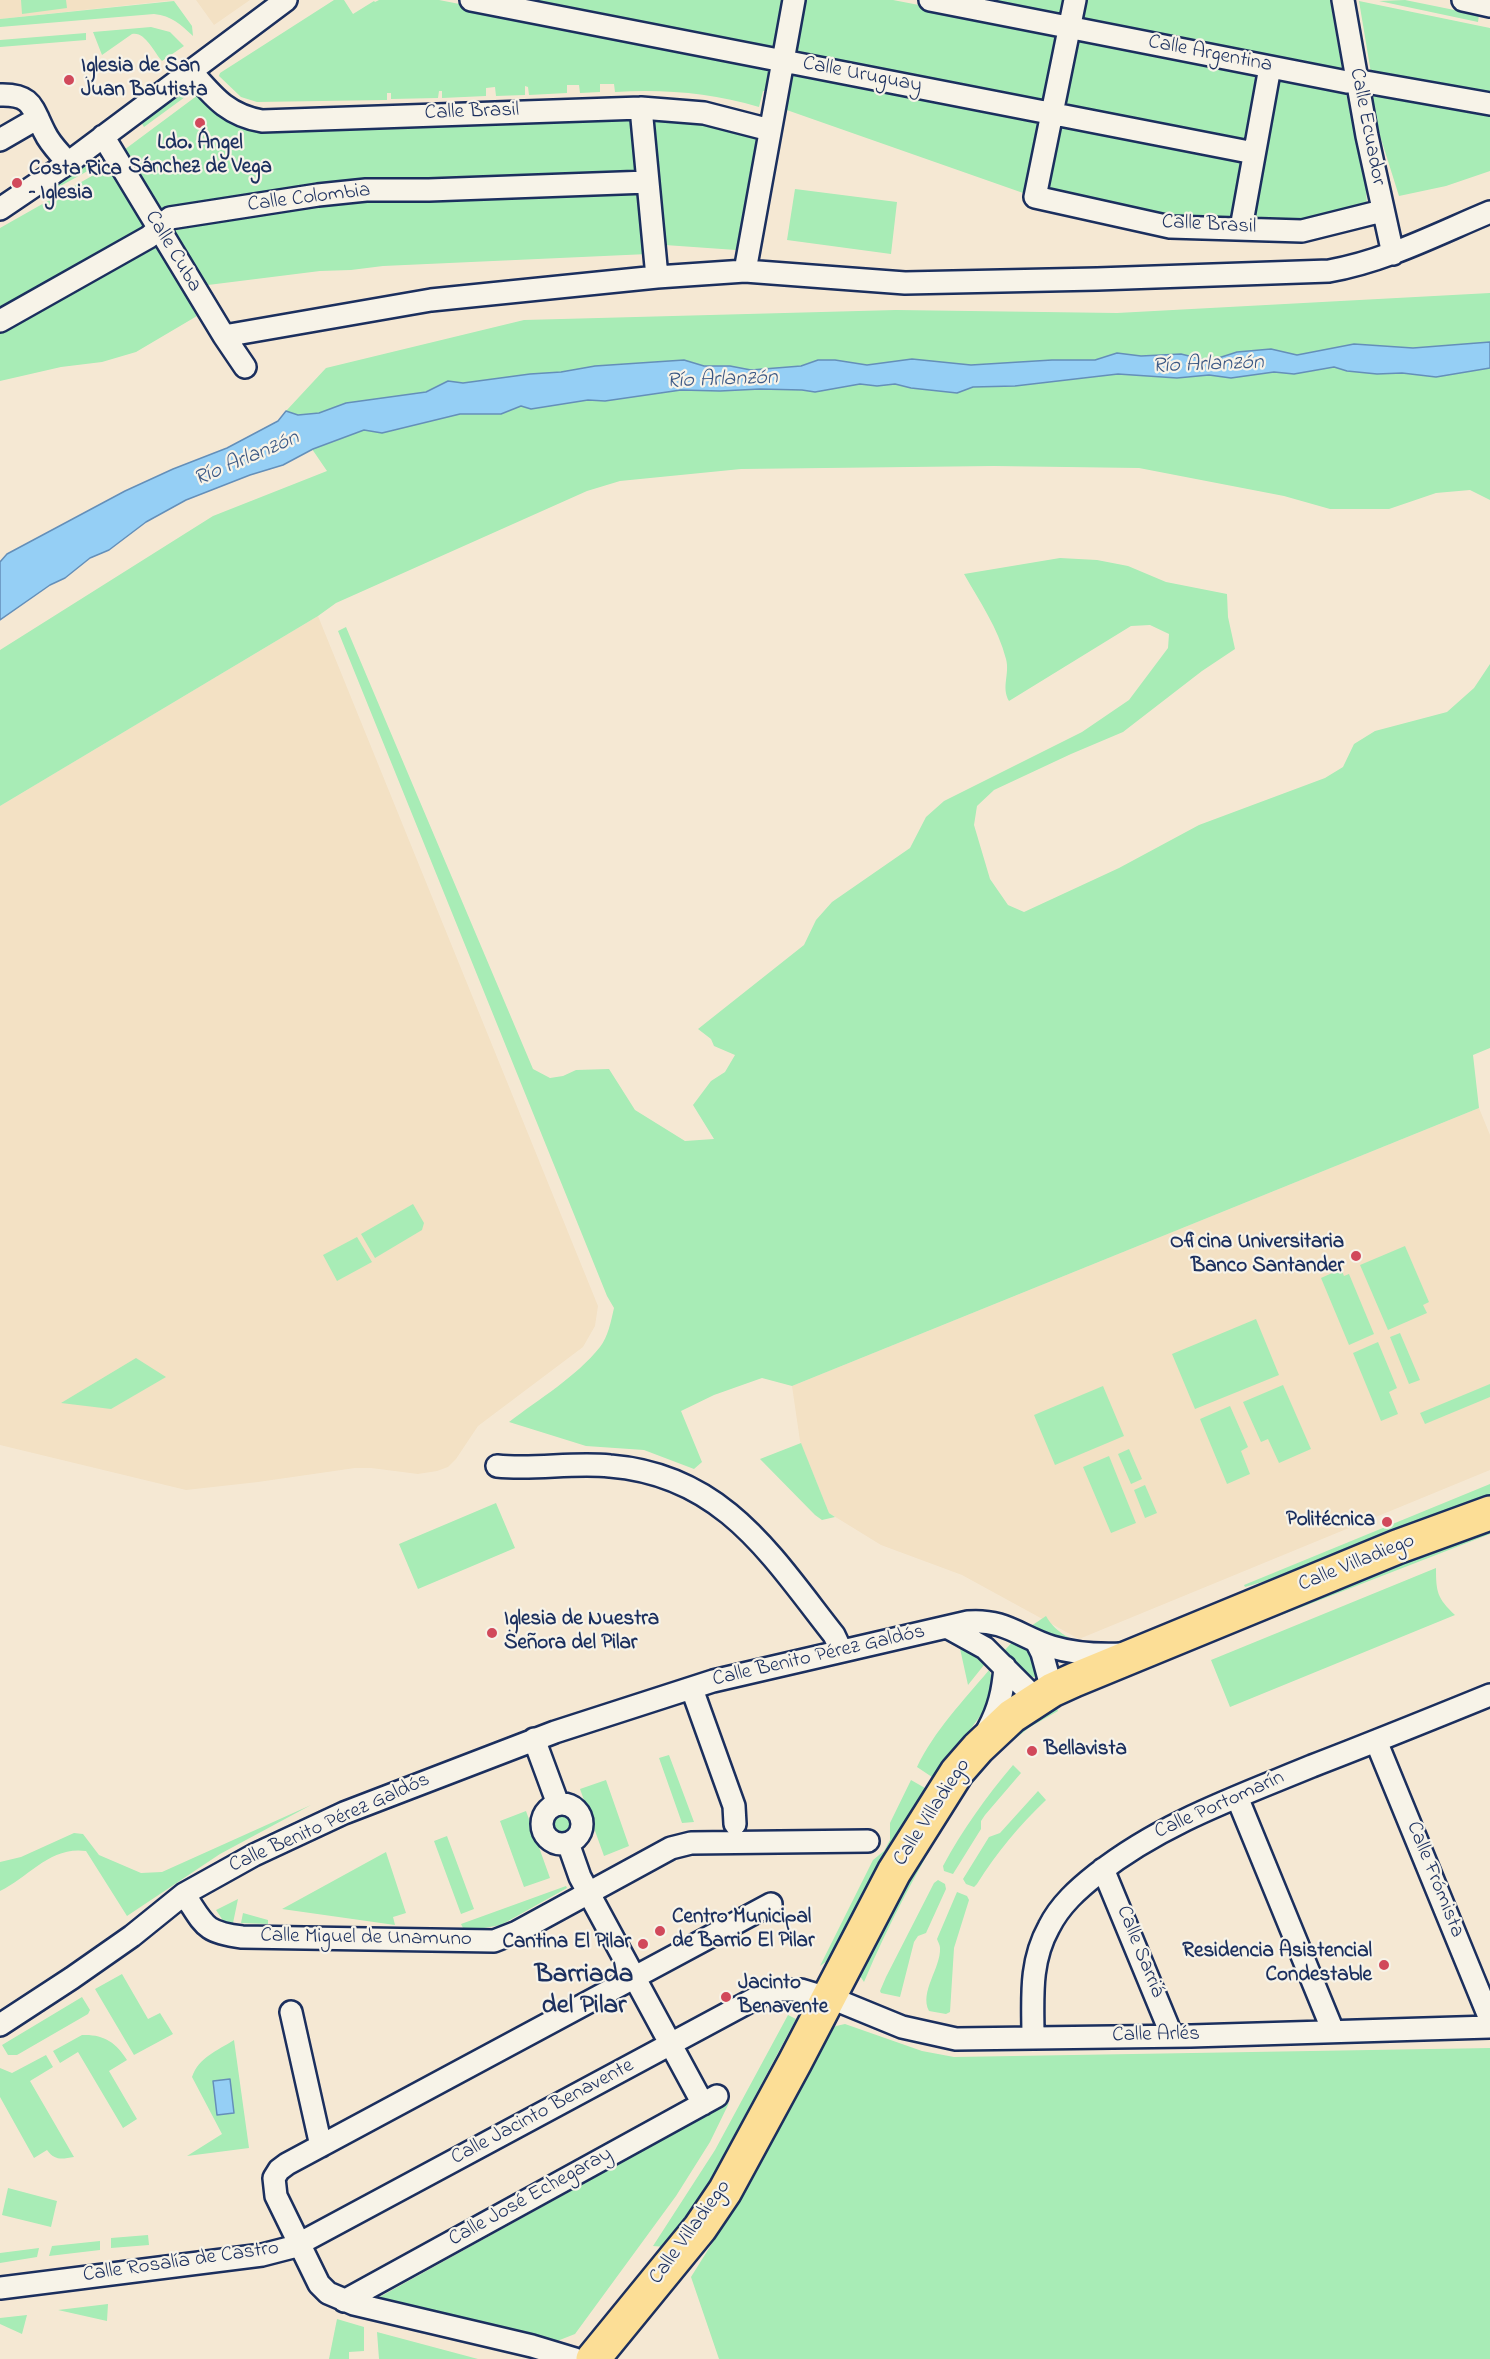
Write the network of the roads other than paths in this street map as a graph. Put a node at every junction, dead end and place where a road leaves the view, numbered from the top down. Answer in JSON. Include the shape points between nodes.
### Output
{"nodes":[{"id":1,"x":286,"y":0,"type":"edge"},
{"id":2,"x":471,"y":0,"type":"edge"},
{"id":3,"x":794,"y":0,"type":"edge"},
{"id":4,"x":930,"y":0,"type":"edge"},
{"id":5,"x":1075,"y":0,"type":"edge"},
{"id":6,"x":1343,"y":0,"type":"edge"},
{"id":7,"x":1463,"y":0,"type":"edge"},
{"id":8,"x":1490,"y":6,"type":"edge"},
{"id":9,"x":1069,"y":27,"type":"junction"},
{"id":10,"x":783,"y":61,"type":"junction"},
{"id":11,"x":1270,"y":67,"type":"junction"},
{"id":12,"x":191,"y":71,"type":"junction"},
{"id":13,"x":1356,"y":82,"type":"junction"},
{"id":14,"x":0,"y":95,"type":"edge"},
{"id":15,"x":1490,"y":104,"type":"edge"},
{"id":16,"x":641,"y":108,"type":"junction"},
{"id":17,"x":1052,"y":113,"type":"junction"},
{"id":18,"x":38,"y":118,"type":"junction"},
{"id":19,"x":770,"y":130,"type":"junction"},
{"id":20,"x":103,"y":136,"type":"junction"},
{"id":21,"x":0,"y":141,"type":"edge"},
{"id":22,"x":1254,"y":153,"type":"junction"},
{"id":23,"x":68,"y":163,"type":"junction"},
{"id":24,"x":648,"y":182,"type":"junction"},
{"id":25,"x":0,"y":208,"type":"edge"},
{"id":26,"x":1382,"y":211,"type":"junction"},
{"id":27,"x":1490,"y":212,"type":"edge"},
{"id":28,"x":1240,"y":228,"type":"junction"},
{"id":29,"x":158,"y":229,"type":"junction"},
{"id":30,"x":1393,"y":254,"type":"junction"},
{"id":31,"x":745,"y":271,"type":"junction"},
{"id":32,"x":657,"y":277,"type":"junction"},
{"id":33,"x":0,"y":321,"type":"edge"},
{"id":34,"x":224,"y":336,"type":"junction"},
{"id":35,"x":245,"y":367,"type":"dead end"},
{"id":36,"x":497,"y":1466,"type":"dead end"},
{"id":37,"x":1490,"y":1513,"type":"edge"},
{"id":38,"x":985,"y":1621,"type":"junction"},
{"id":39,"x":947,"y":1627,"type":"junction"},
{"id":40,"x":976,"y":1641,"type":"junction"},
{"id":41,"x":1036,"y":1641,"type":"junction"},
{"id":42,"x":841,"y":1650,"type":"junction"},
{"id":43,"x":1135,"y":1654,"type":"junction"},
{"id":44,"x":1005,"y":1667,"type":"junction"},
{"id":45,"x":692,"y":1689,"type":"junction"},
{"id":46,"x":1044,"y":1695,"type":"junction"},
{"id":47,"x":1490,"y":1695,"type":"edge"},
{"id":48,"x":534,"y":1739,"type":"junction"},
{"id":49,"x":1376,"y":1741,"type":"junction"},
{"id":50,"x":978,"y":1748,"type":"junction"},
{"id":51,"x":1237,"y":1797,"type":"junction"},
{"id":52,"x":735,"y":1824,"type":"dead end"},
{"id":53,"x":868,"y":1841,"type":"dead end"},
{"id":54,"x":1103,"y":1869,"type":"junction"},
{"id":55,"x":588,"y":1892,"type":"junction"},
{"id":56,"x":184,"y":1894,"type":"junction"},
{"id":57,"x":771,"y":1904,"type":"dead end"},
{"id":58,"x":634,"y":1977,"type":"junction"},
{"id":59,"x":788,"y":1989,"type":"junction"},
{"id":60,"x":828,"y":1998,"type":"junction"},
{"id":61,"x":291,"y":2012,"type":"dead end"},
{"id":62,"x":1490,"y":2019,"type":"edge"},
{"id":63,"x":0,"y":2025,"type":"edge"},
{"id":64,"x":1490,"y":2027,"type":"edge"},
{"id":65,"x":1333,"y":2031,"type":"junction"},
{"id":66,"x":1172,"y":2036,"type":"junction"},
{"id":67,"x":808,"y":2038,"type":"junction"},
{"id":68,"x":1034,"y":2038,"type":"junction"},
{"id":69,"x":670,"y":2044,"type":"junction"},
{"id":70,"x":321,"y":2146,"type":"junction"},
{"id":71,"x":300,"y":2244,"type":"junction"},
{"id":72,"x":0,"y":2288,"type":"edge"},
{"id":73,"x":344,"y":2301,"type":"junction"},
{"id":74,"x":575,"y":2359,"type":"edge"},
{"id":75,"x":593,"y":2359,"type":"edge"}],
"edges":[{"from":1,"to":12,"type":"street"},
{"from":2,"to":10,"type":"street","name":"Calle Uruguay"},
{"from":3,"to":10,"type":"street"},
{"from":4,"to":9,"type":"street","name":"Calle Argentina"},
{"from":5,"to":9,"type":"street"},
{"from":6,"to":13,"type":"street","name":"Calle Ecuador"},
{"from":7,"to":8,"type":"street"},
{"from":9,"to":11,"type":"street","name":"Calle Argentina"},
{"from":9,"to":17,"type":"street"},
{"from":10,"to":17,"type":"street","name":"Calle Uruguay"},
{"from":10,"to":19,"type":"street"},
{"from":11,"to":13,"type":"street","name":"Calle Argentina"},
{"from":11,"to":22,"type":"street"},
{"from":12,"to":16,"type":"street","name":"Calle Brasil","via":[[226,108],[262,121]]},
{"from":12,"to":20,"type":"street"},
{"from":13,"to":15,"type":"street","name":"Calle Argentina"},
{"from":13,"to":26,"type":"street","name":"Calle Ecuador"},
{"from":14,"to":18,"type":"street","via":[[25,98],[34,106]]},
{"from":16,"to":19,"type":"street","name":"Calle Brasil","via":[[704,113]]},
{"from":16,"to":24,"type":"street"},
{"from":17,"to":22,"type":"street","name":"Calle Uruguay"},
{"from":17,"to":28,"type":"street","name":"Calle Brasil","via":[[1035,197],[1170,227]]},
{"from":18,"to":21,"type":"street"},
{"from":18,"to":23,"type":"street"},
{"from":19,"to":31,"type":"street"},
{"from":20,"to":23,"type":"street"},
{"from":20,"to":29,"type":"street","name":"Calle Cuba"},
{"from":22,"to":28,"type":"street"},
{"from":23,"to":25,"type":"street"},
{"from":24,"to":29,"type":"street","name":"Calle Colombia","via":[[347,192],[170,218]]},
{"from":24,"to":32,"type":"street"},
{"from":26,"to":28,"type":"street","name":"Calle Brasil","via":[[1302,231]]},
{"from":26,"to":30,"type":"street","name":"Calle Ecuador"},
{"from":27,"to":30,"type":"street"},
{"from":29,"to":33,"type":"street","name":"Calle Colombia"},
{"from":29,"to":34,"type":"street","name":"Calle Cuba"},
{"from":30,"to":31,"type":"street","via":[[1329,271],[1097,279],[905,283]]},
{"from":31,"to":32,"type":"street"},
{"from":32,"to":34,"type":"street","via":[[431,300]]},
{"from":34,"to":35,"type":"street","name":"Calle Cuba"},
{"from":36,"to":42,"type":"street","via":[[610,1466],[655,1472],[685,1485],[748,1529],[834,1635]]},
{"from":37,"to":43,"type":"highway","name":"Calle Villadiego"},
{"from":38,"to":39,"type":"street","name":"Calle Benito Pérez Galdós"},
{"from":38,"to":40,"type":"street","via":[[976,1630]]},
{"from":38,"to":41,"type":"street","name":"Calle Benito Pérez Galdós","via":[[1007,1626]]},
{"from":39,"to":40,"type":"street","name":"Calle Benito Pérez Galdós"},
{"from":39,"to":42,"type":"street","name":"Calle Benito Pérez Galdós"},
{"from":40,"to":44,"type":"street","name":"Calle Benito Pérez Galdós"},
{"from":41,"to":43,"type":"street","name":"Calle Benito Pérez Galdós","via":[[1096,1655]]},
{"from":41,"to":46,"type":"street","via":[[1042,1653]]},
{"from":42,"to":45,"type":"street","name":"Calle Benito Pérez Galdós"},
{"from":43,"to":46,"type":"highway","name":"Calle Villadiego"},
{"from":44,"to":46,"type":"street","name":"Calle Benito Pérez Galdós"},
{"from":44,"to":50,"type":"street","via":[[1003,1694]]},
{"from":45,"to":48,"type":"street","name":"Calle Benito Pérez Galdós"},
{"from":45,"to":52,"type":"street","name":"Calle Benito Pérez Galdós","via":[[734,1806]]},
{"from":46,"to":50,"type":"highway","name":"Calle Villadiego","via":[[1012,1716]]},
{"from":47,"to":49,"type":"street","name":"Calle Portomarín"},
{"from":48,"to":55,"type":"street","via":[[558,1804],[545,1812],[543,1830],[550,1840],[568,1843]]},
{"from":48,"to":56,"type":"street","name":"Calle Benito Pérez Galdós","via":[[344,1814],[254,1855]]},
{"from":49,"to":51,"type":"street","name":"Calle Portomarín"},
{"from":49,"to":62,"type":"street","name":"Calle Frómista"},
{"from":50,"to":60,"type":"highway","name":"Calle Villadiego","via":[[948,1785],[894,1872]]},
{"from":51,"to":54,"type":"street","name":"Calle Portomarín","via":[[1151,1837]]},
{"from":51,"to":65,"type":"street"},
{"from":53,"to":55,"type":"street","name":"Calle Miguel de Unamuno","via":[[691,1843],[671,1848]]},
{"from":54,"to":66,"type":"street","name":"Calle Sarriá"},
{"from":54,"to":68,"type":"street","name":"Calle Portomarín","via":[[1061,1908],[1040,1946],[1032,1979]]},
{"from":55,"to":56,"type":"street","name":"Calle Miguel de Unamuno","via":[[517,1932],[494,1941],[473,1942],[219,1934],[205,1925]]},
{"from":55,"to":58,"type":"street"},
{"from":56,"to":63,"type":"street","name":"Calle Benito Pérez Galdós","via":[[132,1936]]},
{"from":57,"to":58,"type":"street"},
{"from":58,"to":69,"type":"street"},
{"from":58,"to":70,"type":"street"},
{"from":59,"to":60,"type":"street","name":"Calle Jacinto Benavente"},
{"from":59,"to":67,"type":"street","via":[[801,2005]]},
{"from":59,"to":69,"type":"street","name":"Calle Jacinto Benavente","via":[[758,1997]]},
{"from":60,"to":67,"type":"highway","name":"Calle Villadiego"},
{"from":60,"to":68,"type":"street","name":"Calle Arlés","via":[[902,2026],[956,2039]]},
{"from":61,"to":70,"type":"street"},
{"from":64,"to":65,"type":"street","name":"Calle Arlés"},
{"from":65,"to":66,"type":"street","name":"Calle Arlés"},
{"from":66,"to":68,"type":"street","name":"Calle Arlés"},
{"from":67,"to":75,"type":"highway","name":"Calle Villadiego","via":[[725,2191]]},
{"from":69,"to":71,"type":"street","name":"Calle Jacinto Benavente"},
{"from":69,"to":73,"type":"street","name":"Calle José Echegaray","via":[[710,2100]]},
{"from":70,"to":71,"type":"street","via":[[287,2164],[274,2178],[276,2196]]},
{"from":71,"to":72,"type":"street","name":"Calle Rosalía de Castro","via":[[262,2255]]},
{"from":71,"to":73,"type":"street","name":"Calle Rosalía de Castro","via":[[323,2289]]},
{"from":73,"to":74,"type":"street","name":"Calle Rosalía de Castro"}]}
